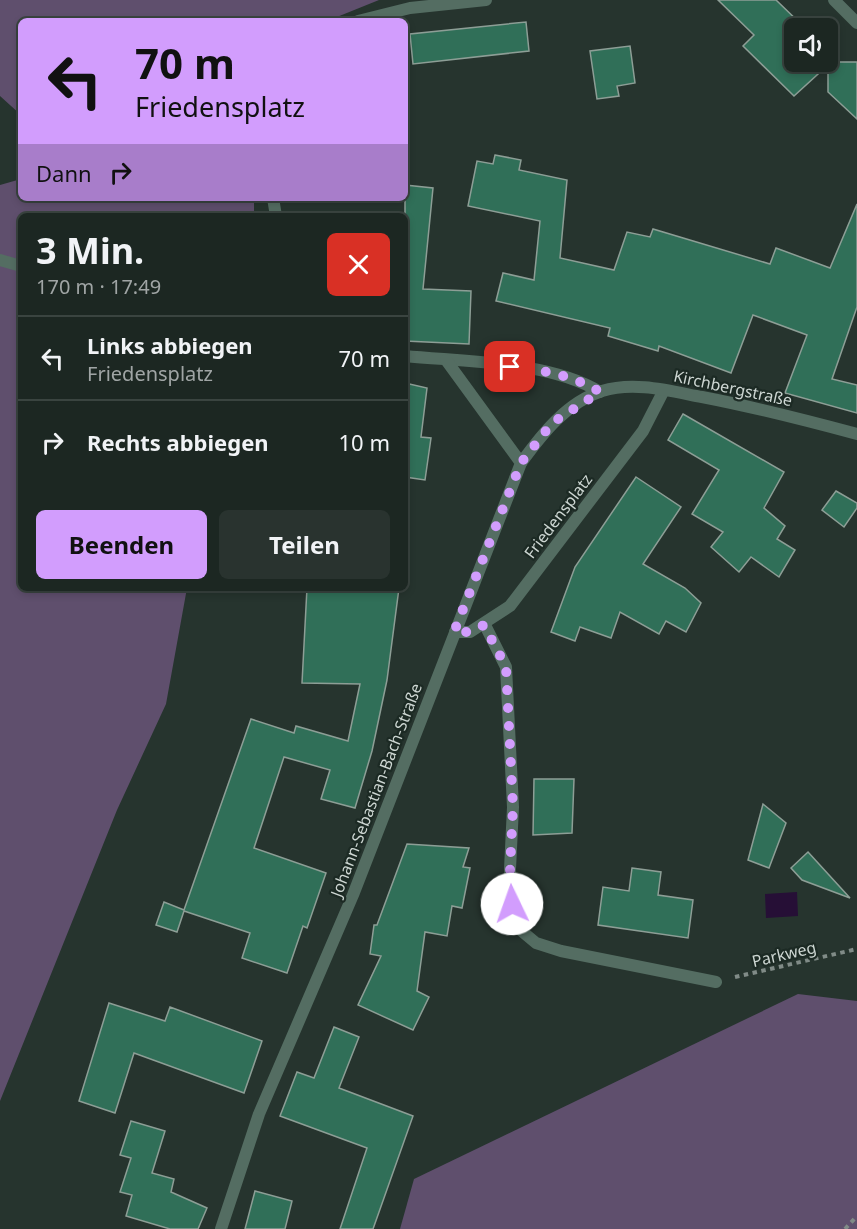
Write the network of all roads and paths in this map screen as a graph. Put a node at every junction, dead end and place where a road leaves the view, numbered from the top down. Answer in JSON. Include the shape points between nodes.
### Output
{"nodes":[{"id":1,"x":486,"y":0,"type":"edge"},
{"id":2,"x":834,"y":0,"type":"edge"},
{"id":3,"x":370,"y":18,"type":"edge"},
{"id":4,"x":857,"y":23,"type":"edge"},
{"id":5,"x":0,"y":260,"type":"edge"},
{"id":6,"x":18,"y":265,"type":"edge"},
{"id":7,"x":408,"y":356,"type":"edge"},
{"id":8,"x":446,"y":360,"type":"junction"},
{"id":9,"x":664,"y":390,"type":"junction"},
{"id":10,"x":600,"y":392,"type":"junction"},
{"id":11,"x":857,"y":434,"type":"edge"},
{"id":12,"x":521,"y":463,"type":"junction"},
{"id":13,"x":484,"y":625,"type":"junction"},
{"id":14,"x":454,"y":632,"type":"junction"},
{"id":15,"x":857,"y":949,"type":"edge"},
{"id":16,"x":716,"y":982,"type":"joint"},
{"id":17,"x":857,"y":1216,"type":"edge"},
{"id":18,"x":221,"y":1229,"type":"edge"},
{"id":19,"x":845,"y":1229,"type":"edge"}],
"edges":[{"from":1,"to":3,"type":"street","via":[[410,8]]},
{"from":2,"to":4,"type":"street"},
{"from":5,"to":6,"type":"street"},
{"from":7,"to":8,"type":"street"},
{"from":8,"to":10,"type":"street","via":[[563,375]]},
{"from":8,"to":12,"type":"street"},
{"from":9,"to":10,"type":"street","name":"Kirchbergstraße","via":[[619,388]]},
{"from":9,"to":11,"type":"street","name":"Kirchbergstraße","via":[[764,409]]},
{"from":9,"to":13,"type":"street","name":"Friedensplatz","via":[[643,431],[526,586],[510,606]]},
{"from":10,"to":12,"type":"street","name":"Johann-Sebastian-Bach-Straße","via":[[552,423]]},
{"from":12,"to":14,"type":"street","name":"Johann-Sebastian-Bach-Straße"},
{"from":13,"to":14,"type":"street","name":"Friedensplatz","via":[[470,632]]},
{"from":13,"to":16,"type":"street","via":[[506,667],[513,807],[510,869],[518,928],[536,943],[561,951]]},
{"from":14,"to":18,"type":"street","name":"Johann-Sebastian-Bach-Straße","via":[[353,895],[259,1114]]},
{"from":15,"to":16,"type":"path","name":"Parkweg"},
{"from":17,"to":19,"type":"path"}]}
